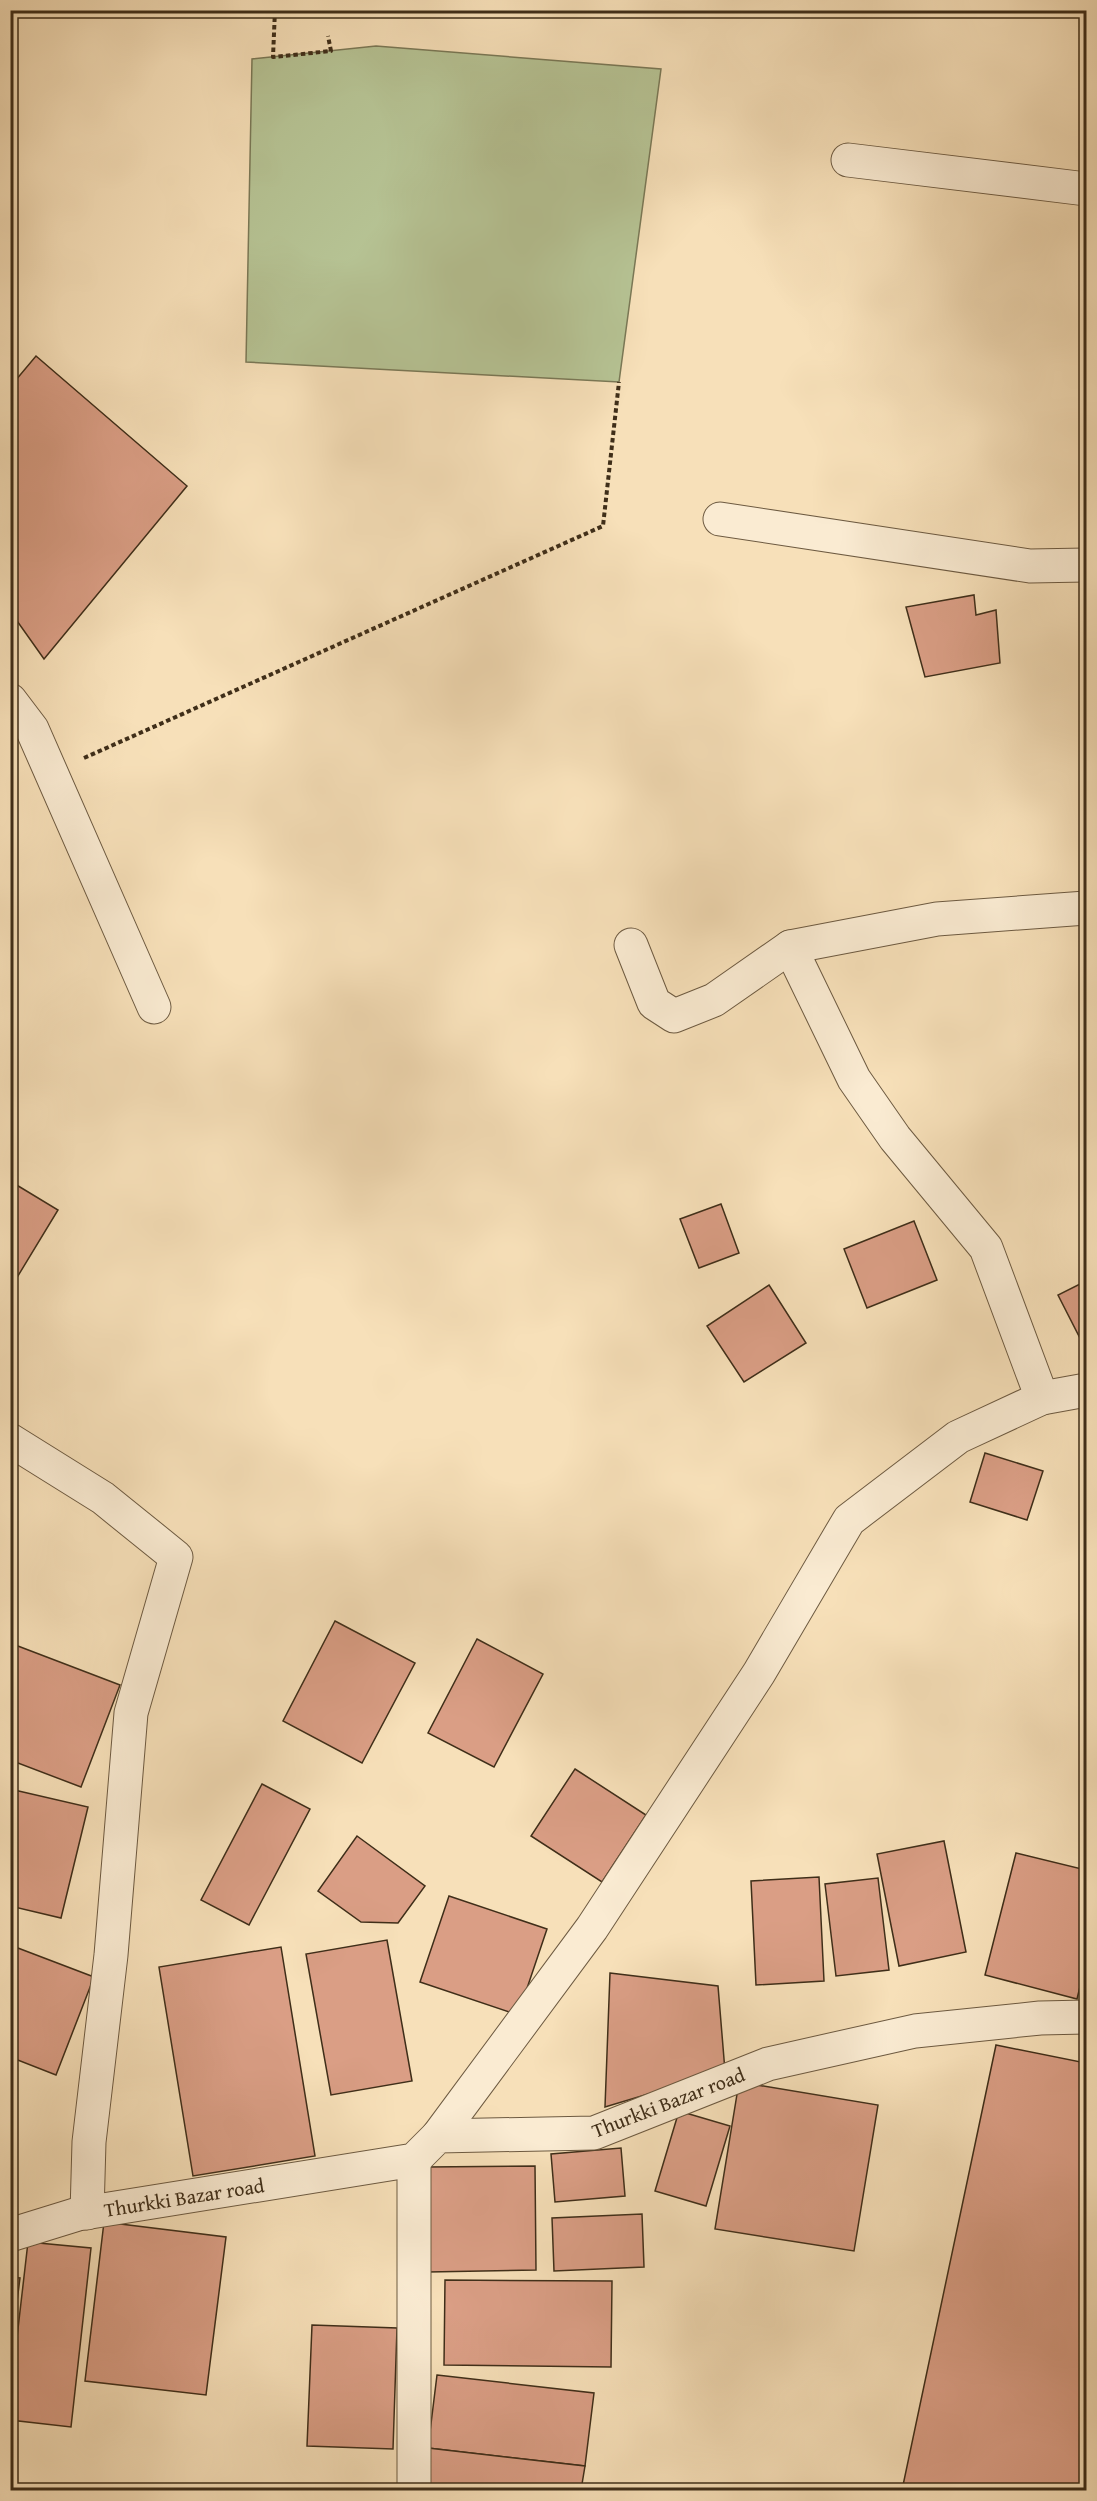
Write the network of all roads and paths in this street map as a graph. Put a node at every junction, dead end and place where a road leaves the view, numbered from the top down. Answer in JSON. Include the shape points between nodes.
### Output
{"nodes":[{"id":1,"x":275,"y":10,"type":"edge"},
{"id":2,"x":328,"y":36,"type":"dead end"},
{"id":3,"x":848,"y":160,"type":"dead end"},
{"id":4,"x":1086,"y":189,"type":"edge"},
{"id":5,"x":619,"y":382,"type":"dead end"},
{"id":6,"x":720,"y":519,"type":"dead end"},
{"id":7,"x":1086,"y":565,"type":"edge"},
{"id":8,"x":10,"y":700,"type":"edge"},
{"id":9,"x":51,"y":773,"type":"junction"},
{"id":10,"x":1086,"y":908,"type":"edge"},
{"id":11,"x":631,"y":945,"type":"dead end"},
{"id":12,"x":789,"y":947,"type":"junction"},
{"id":13,"x":154,"y":1007,"type":"dead end"},
{"id":14,"x":1086,"y":1390,"type":"edge"},
{"id":15,"x":1042,"y":1398,"type":"junction"},
{"id":16,"x":10,"y":1440,"type":"edge"},
{"id":17,"x":1086,"y":2017,"type":"edge"},
{"id":18,"x":438,"y":2136,"type":"junction"},
{"id":19,"x":414,"y":2160,"type":"junction"},
{"id":20,"x":87,"y":2213,"type":"junction"},
{"id":21,"x":10,"y":2235,"type":"edge"},
{"id":22,"x":414,"y":2490,"type":"edge"}],
"edges":[{"from":1,"to":2,"type":"path","via":[[273,57],[331,51]]},
{"from":3,"to":4,"type":"street"},
{"from":5,"to":9,"type":"path","via":[[603,526]]},
{"from":6,"to":7,"type":"street","via":[[1030,566]]},
{"from":8,"to":9,"type":"street","via":[[32,729]]},
{"from":9,"to":13,"type":"street"},
{"from":10,"to":12,"type":"street","via":[[937,920]]},
{"from":11,"to":12,"type":"street","via":[[654,1003],[674,1016],[714,1000]]},
{"from":12,"to":15,"type":"street","via":[[854,1079],[895,1138],[986,1248]]},
{"from":14,"to":15,"type":"street"},
{"from":15,"to":18,"type":"street","via":[[958,1437],[849,1520],[759,1673],[592,1928]]},
{"from":16,"to":20,"type":"street","via":[[103,1498],[176,1557],[131,1713],[111,1955],[89,2142]]},
{"from":17,"to":18,"type":"street","name":"Thurkki Bazar road","via":[[915,2031],[768,2064],[594,2133]]},
{"from":18,"to":19,"type":"street"},
{"from":19,"to":20,"type":"street","name":"Thurkki Bazar road"},
{"from":19,"to":22,"type":"street"},
{"from":20,"to":21,"type":"street","name":"Thurkki Bazar road"}]}
